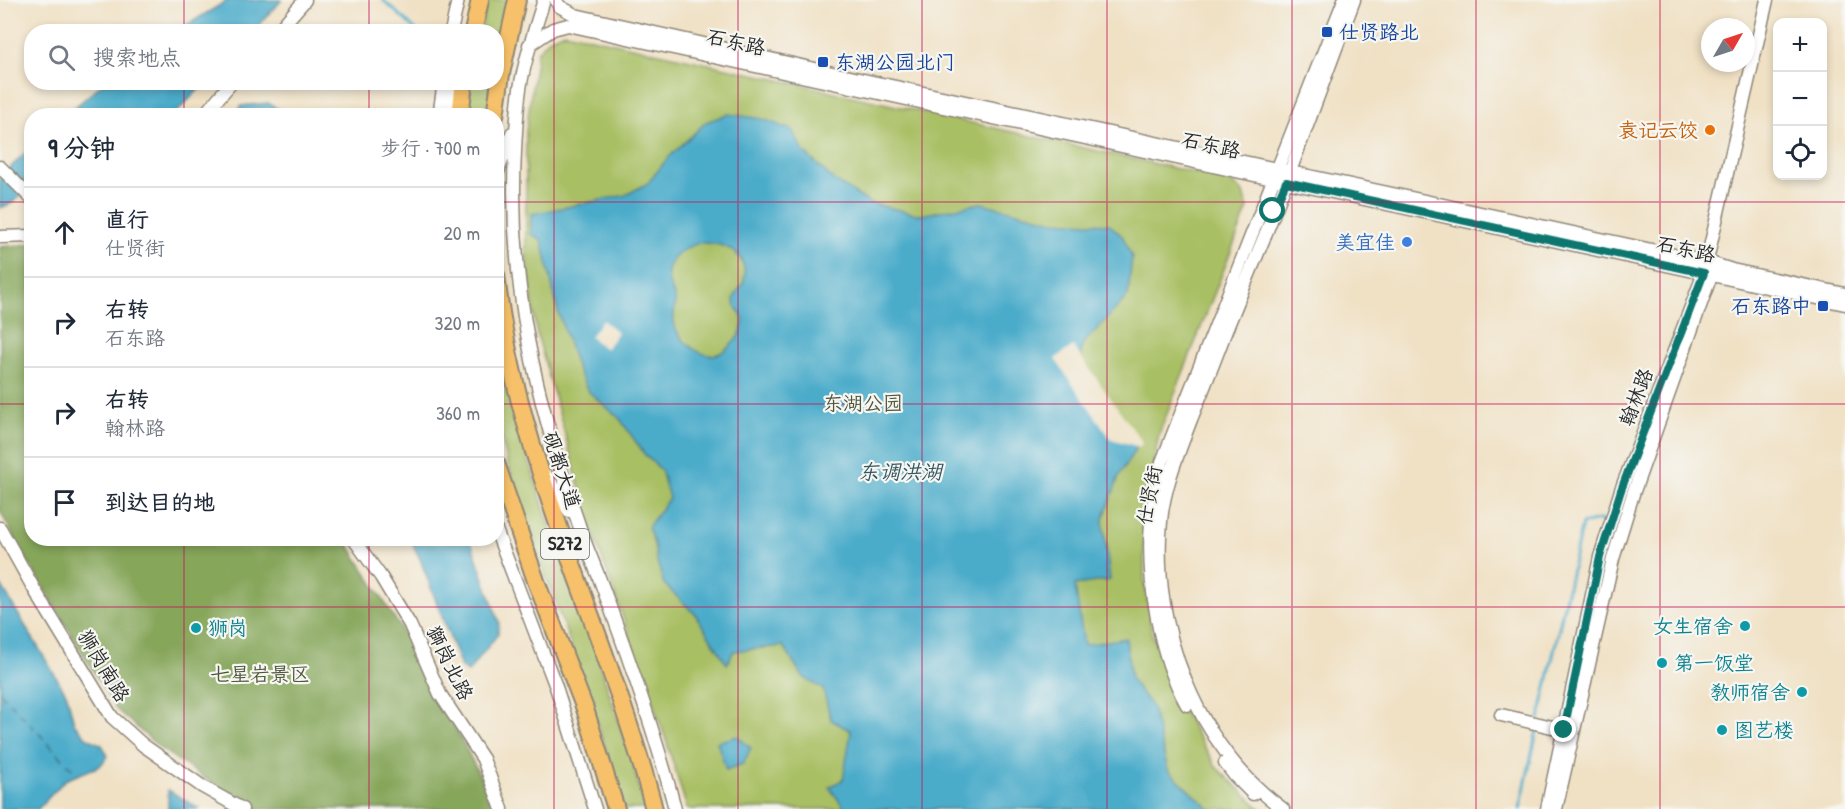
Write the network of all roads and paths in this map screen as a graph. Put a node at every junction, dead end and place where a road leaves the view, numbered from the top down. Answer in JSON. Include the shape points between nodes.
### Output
{"nodes":[{"id":1,"x":305,"y":0,"type":"edge"},
{"id":2,"x":458,"y":0,"type":"edge"},
{"id":3,"x":480,"y":0,"type":"edge"},
{"id":4,"x":517,"y":0,"type":"edge"},
{"id":5,"x":544,"y":0,"type":"edge"},
{"id":6,"x":556,"y":0,"type":"edge"},
{"id":7,"x":1344,"y":0,"type":"edge"},
{"id":8,"x":1354,"y":0,"type":"edge"},
{"id":9,"x":1767,"y":0,"type":"edge"},
{"id":10,"x":1774,"y":0,"type":"edge"},
{"id":11,"x":571,"y":20,"type":"junction"},
{"id":12,"x":284,"y":24,"type":"edge"},
{"id":13,"x":453,"y":24,"type":"edge"},
{"id":14,"x":475,"y":24,"type":"edge"},
{"id":15,"x":529,"y":45,"type":"junction"},
{"id":16,"x":504,"y":60,"type":"edge"},
{"id":17,"x":225,"y":90,"type":"edge"},
{"id":18,"x":443,"y":90,"type":"edge"},
{"id":19,"x":455,"y":90,"type":"edge"},
{"id":20,"x":463,"y":90,"type":"edge"},
{"id":21,"x":499,"y":90,"type":"edge"},
{"id":22,"x":210,"y":108,"type":"edge"},
{"id":23,"x":442,"y":108,"type":"edge"},
{"id":24,"x":445,"y":108,"type":"edge"},
{"id":25,"x":461,"y":108,"type":"edge"},
{"id":26,"x":496,"y":108,"type":"edge"},
{"id":27,"x":517,"y":117,"type":"junction"},
{"id":28,"x":504,"y":154,"type":"edge"},
{"id":29,"x":1,"y":169,"type":"edge"},
{"id":30,"x":1281,"y":175,"type":"junction"},
{"id":31,"x":24,"y":192,"type":"edge"},
{"id":32,"x":24,"y":236,"type":"edge"},
{"id":33,"x":0,"y":237,"type":"edge"},
{"id":34,"x":1710,"y":268,"type":"junction"},
{"id":35,"x":1845,"y":294,"type":"edge"},
{"id":36,"x":1845,"y":303,"type":"edge"},
{"id":37,"x":504,"y":327,"type":"edge"},
{"id":38,"x":534,"y":455,"type":"junction"},
{"id":39,"x":504,"y":488,"type":"edge"},
{"id":40,"x":504,"y":501,"type":"edge"},
{"id":41,"x":512,"y":513,"type":"junction"},
{"id":42,"x":579,"y":527,"type":"junction"},
{"id":43,"x":0,"y":528,"type":"edge"},
{"id":44,"x":359,"y":546,"type":"edge"},
{"id":45,"x":502,"y":546,"type":"edge"},
{"id":46,"x":1501,"y":715,"type":"dead end"},
{"id":47,"x":1569,"y":731,"type":"junction"},
{"id":48,"x":242,"y":809,"type":"edge"},
{"id":49,"x":502,"y":809,"type":"edge"},
{"id":50,"x":595,"y":809,"type":"edge"},
{"id":51,"x":616,"y":809,"type":"edge"},
{"id":52,"x":654,"y":809,"type":"edge"},
{"id":53,"x":675,"y":809,"type":"edge"},
{"id":54,"x":1269,"y":809,"type":"edge"},
{"id":55,"x":1283,"y":809,"type":"edge"},
{"id":56,"x":1547,"y":809,"type":"edge"},
{"id":57,"x":1556,"y":809,"type":"edge"}],
"edges":[{"from":1,"to":12,"type":"street"},
{"from":2,"to":13,"type":"street"},
{"from":3,"to":14,"type":"main road"},
{"from":4,"to":16,"type":"main road"},
{"from":5,"to":15,"type":"street"},
{"from":6,"to":11,"type":"street"},
{"from":7,"to":30,"type":"street"},
{"from":8,"to":30,"type":"street"},
{"from":9,"to":34,"type":"street","name":"翰林路"},
{"from":10,"to":34,"type":"street","name":"翰林路"},
{"from":11,"to":15,"type":"street"},
{"from":11,"to":30,"type":"street","name":"石东路","via":[[868,81]]},
{"from":15,"to":27,"type":"street"},
{"from":17,"to":22,"type":"street"},
{"from":18,"to":23,"type":"street"},
{"from":19,"to":24,"type":"street"},
{"from":20,"to":25,"type":"main road"},
{"from":21,"to":26,"type":"main road"},
{"from":27,"to":28,"type":"street"},
{"from":27,"to":42,"type":"street","via":[[514,248],[520,296],[541,397]]},
{"from":29,"to":31,"type":"street"},
{"from":30,"to":34,"type":"street","name":"石东路"},
{"from":30,"to":54,"type":"street","via":[[1162,462],[1151,520],[1150,560],[1160,633],[1185,701],[1206,738],[1235,776]]},
{"from":30,"to":55,"type":"street","name":"仕贤街","via":[[1173,467],[1161,520],[1160,570],[1169,631],[1193,698],[1240,770]]},
{"from":32,"to":33,"type":"street"},
{"from":34,"to":35,"type":"street","name":"石东路"},
{"from":34,"to":36,"type":"street","name":"石东路"},
{"from":34,"to":47,"type":"street","name":"翰林路","via":[[1633,494]]},
{"from":37,"to":38,"type":"main road","name":"砚都大道","number":"S272"},
{"from":38,"to":42,"type":"street"},
{"from":38,"to":52,"type":"main road","name":"砚都大道","number":"S272"},
{"from":39,"to":41,"type":"main road","number":"S272"},
{"from":40,"to":41,"type":"street"},
{"from":41,"to":51,"type":"main road","number":"S272","via":[[585,709]]},
{"from":42,"to":53,"type":"street","via":[[642,696]]},
{"from":43,"to":48,"type":"street","name":"狮岗南路","via":[[112,717],[143,745]]},
{"from":44,"to":49,"type":"street","name":"獅岗北路","via":[[410,625],[440,694],[483,759]]},
{"from":45,"to":50,"type":"street","via":[[556,687]]},
{"from":46,"to":47,"type":"street"},
{"from":47,"to":56,"type":"street","name":"翰林路"},
{"from":47,"to":57,"type":"street","name":"翰林路"}]}
